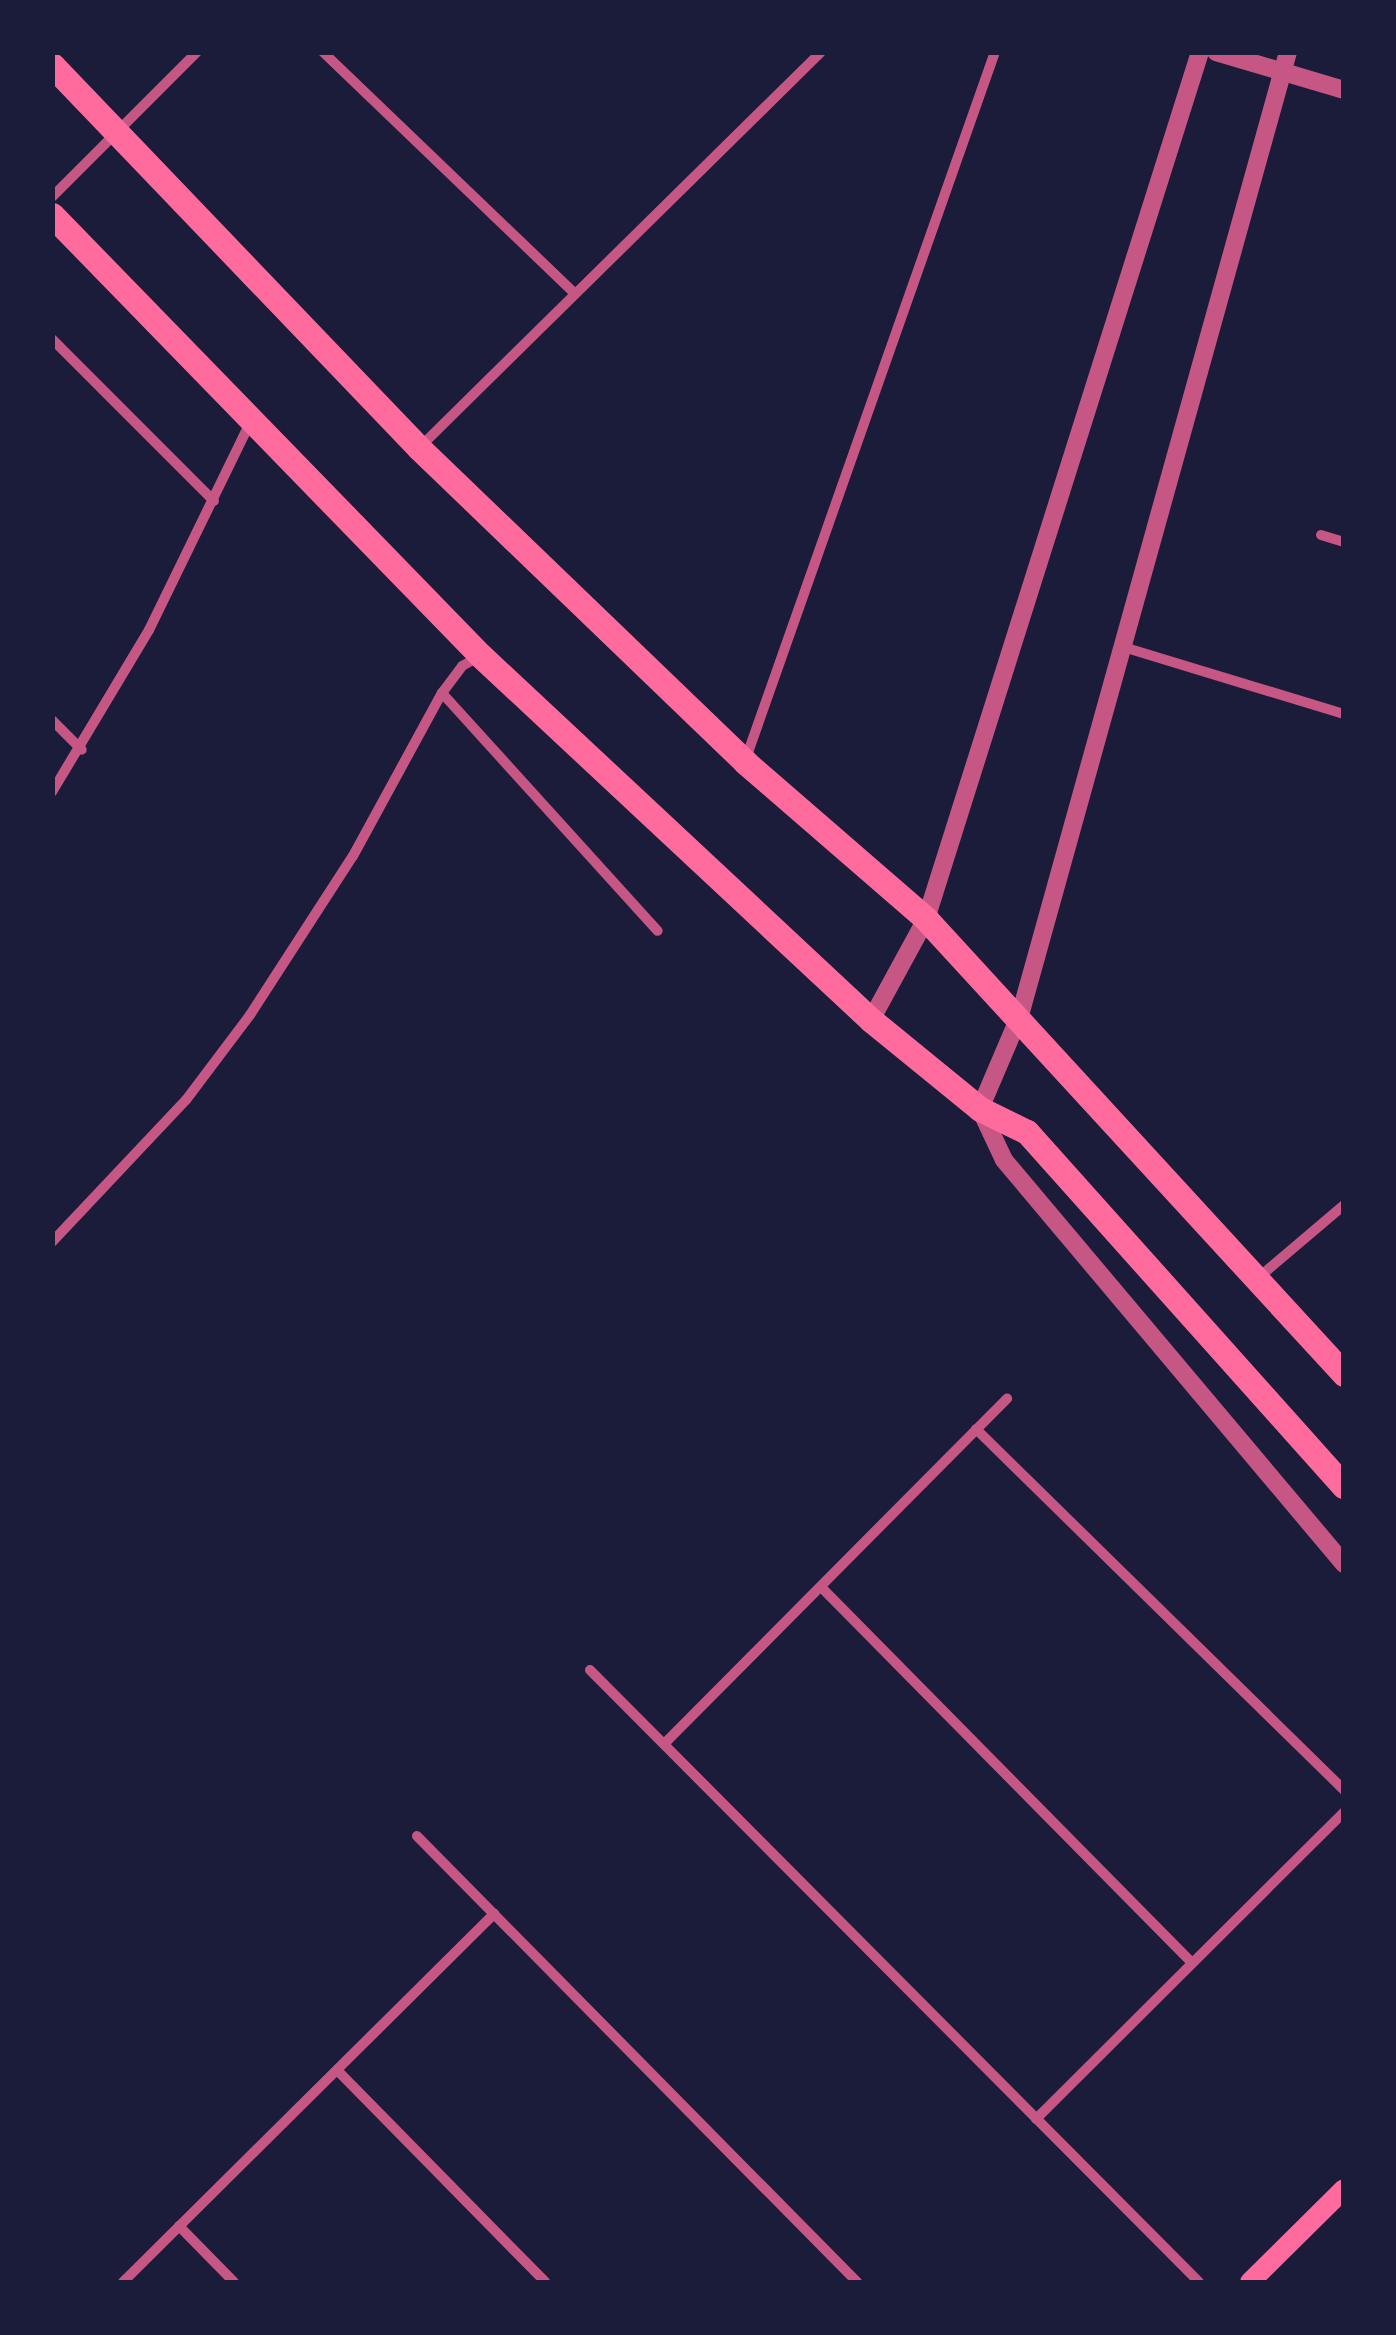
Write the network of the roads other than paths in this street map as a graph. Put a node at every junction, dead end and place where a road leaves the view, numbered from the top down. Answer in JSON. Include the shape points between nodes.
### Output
{"nodes":[{"id":1,"x":198,"y":52,"type":"edge"},
{"id":2,"x":322,"y":52,"type":"edge"},
{"id":3,"x":801,"y":52,"type":"edge"},
{"id":4,"x":821,"y":52,"type":"edge"},
{"id":5,"x":994,"y":52,"type":"edge"},
{"id":6,"x":1200,"y":52,"type":"edge"},
{"id":7,"x":1216,"y":52,"type":"edge"},
{"id":8,"x":1288,"y":52,"type":"edge"},
{"id":9,"x":811,"y":62,"type":"junction"},
{"id":10,"x":52,"y":65,"type":"edge"},
{"id":11,"x":1282,"y":72,"type":"junction"},
{"id":12,"x":1344,"y":90,"type":"edge"},
{"id":13,"x":119,"y":130,"type":"junction"},
{"id":14,"x":52,"y":197,"type":"edge"},
{"id":15,"x":52,"y":215,"type":"edge"},
{"id":16,"x":575,"y":294,"type":"junction"},
{"id":17,"x":52,"y":338,"type":"edge"},
{"id":18,"x":252,"y":420,"type":"junction"},
{"id":19,"x":419,"y":448,"type":"junction"},
{"id":20,"x":214,"y":501,"type":"junction"},
{"id":21,"x":1321,"y":535,"type":"dead end"},
{"id":22,"x":1344,"y":542,"type":"edge"},
{"id":23,"x":1120,"y":646,"type":"junction"},
{"id":24,"x":480,"y":655,"type":"junction"},
{"id":25,"x":442,"y":693,"type":"junction"},
{"id":26,"x":1344,"y":714,"type":"edge"},
{"id":27,"x":52,"y":720,"type":"edge"},
{"id":28,"x":82,"y":750,"type":"junction"},
{"id":29,"x":745,"y":762,"type":"junction"},
{"id":30,"x":52,"y":792,"type":"edge"},
{"id":31,"x":926,"y":920,"type":"junction"},
{"id":32,"x":658,"y":931,"type":"dead end"},
{"id":33,"x":1020,"y":1015,"type":"junction"},
{"id":34,"x":872,"y":1020,"type":"junction"},
{"id":35,"x":980,"y":1110,"type":"junction"},
{"id":36,"x":1344,"y":1205,"type":"edge"},
{"id":37,"x":52,"y":1242,"type":"edge"},
{"id":38,"x":1258,"y":1278,"type":"junction"},
{"id":39,"x":1344,"y":1374,"type":"edge"},
{"id":40,"x":1007,"y":1398,"type":"dead end"},
{"id":41,"x":976,"y":1429,"type":"junction"},
{"id":42,"x":1344,"y":1486,"type":"edge"},
{"id":43,"x":1344,"y":1564,"type":"edge"},
{"id":44,"x":820,"y":1587,"type":"junction"},
{"id":45,"x":590,"y":1670,"type":"dead end"},
{"id":46,"x":664,"y":1744,"type":"junction"},
{"id":47,"x":1344,"y":1790,"type":"edge"},
{"id":48,"x":1344,"y":1812,"type":"edge"},
{"id":49,"x":417,"y":1836,"type":"dead end"},
{"id":50,"x":494,"y":1914,"type":"junction"},
{"id":51,"x":1192,"y":1962,"type":"junction"},
{"id":52,"x":337,"y":2070,"type":"junction"},
{"id":53,"x":1036,"y":2119,"type":"junction"},
{"id":54,"x":1344,"y":2189,"type":"edge"},
{"id":55,"x":179,"y":2226,"type":"junction"},
{"id":56,"x":123,"y":2282,"type":"edge"},
{"id":57,"x":234,"y":2282,"type":"edge"},
{"id":58,"x":545,"y":2282,"type":"edge"},
{"id":59,"x":857,"y":2282,"type":"edge"},
{"id":60,"x":1199,"y":2282,"type":"edge"},
{"id":61,"x":1250,"y":2282,"type":"edge"}],
"edges":[{"from":1,"to":13,"type":"street"},
{"from":2,"to":16,"type":"street"},
{"from":3,"to":9,"type":"street"},
{"from":4,"to":9,"type":"street"},
{"from":5,"to":29,"type":"street"},
{"from":6,"to":31,"type":"street"},
{"from":7,"to":11,"type":"street"},
{"from":8,"to":11,"type":"street"},
{"from":9,"to":16,"type":"street"},
{"from":10,"to":13,"type":"main road"},
{"from":11,"to":12,"type":"street"},
{"from":11,"to":23,"type":"street"},
{"from":13,"to":14,"type":"street"},
{"from":13,"to":19,"type":"main road"},
{"from":15,"to":18,"type":"main road"},
{"from":16,"to":19,"type":"street"},
{"from":17,"to":20,"type":"street"},
{"from":18,"to":20,"type":"street"},
{"from":18,"to":24,"type":"main road"},
{"from":19,"to":29,"type":"main road"},
{"from":20,"to":28,"type":"street"},
{"from":21,"to":22,"type":"street"},
{"from":23,"to":26,"type":"street"},
{"from":23,"to":33,"type":"street"},
{"from":24,"to":25,"type":"street"},
{"from":24,"to":34,"type":"main road"},
{"from":25,"to":32,"type":"street"},
{"from":25,"to":37,"type":"street","via":[[353,856],[250,1015],[186,1100]]},
{"from":27,"to":28,"type":"street"},
{"from":28,"to":30,"type":"street"},
{"from":29,"to":31,"type":"main road"},
{"from":31,"to":33,"type":"main road"},
{"from":31,"to":34,"type":"street"},
{"from":33,"to":35,"type":"street"},
{"from":33,"to":38,"type":"main road"},
{"from":34,"to":35,"type":"main road"},
{"from":35,"to":42,"type":"main road","via":[[1027,1132]]},
{"from":35,"to":43,"type":"street","via":[[1004,1160]]},
{"from":36,"to":38,"type":"street"},
{"from":38,"to":39,"type":"main road"},
{"from":40,"to":41,"type":"street"},
{"from":41,"to":44,"type":"street"},
{"from":41,"to":47,"type":"street"},
{"from":44,"to":46,"type":"street"},
{"from":44,"to":51,"type":"street"},
{"from":45,"to":46,"type":"street"},
{"from":46,"to":53,"type":"street"},
{"from":48,"to":51,"type":"street"},
{"from":49,"to":50,"type":"street"},
{"from":50,"to":52,"type":"street"},
{"from":50,"to":59,"type":"street"},
{"from":51,"to":53,"type":"street"},
{"from":52,"to":55,"type":"street"},
{"from":52,"to":58,"type":"street"},
{"from":53,"to":60,"type":"street"},
{"from":54,"to":61,"type":"main road"},
{"from":55,"to":56,"type":"street"},
{"from":55,"to":57,"type":"street"}]}
